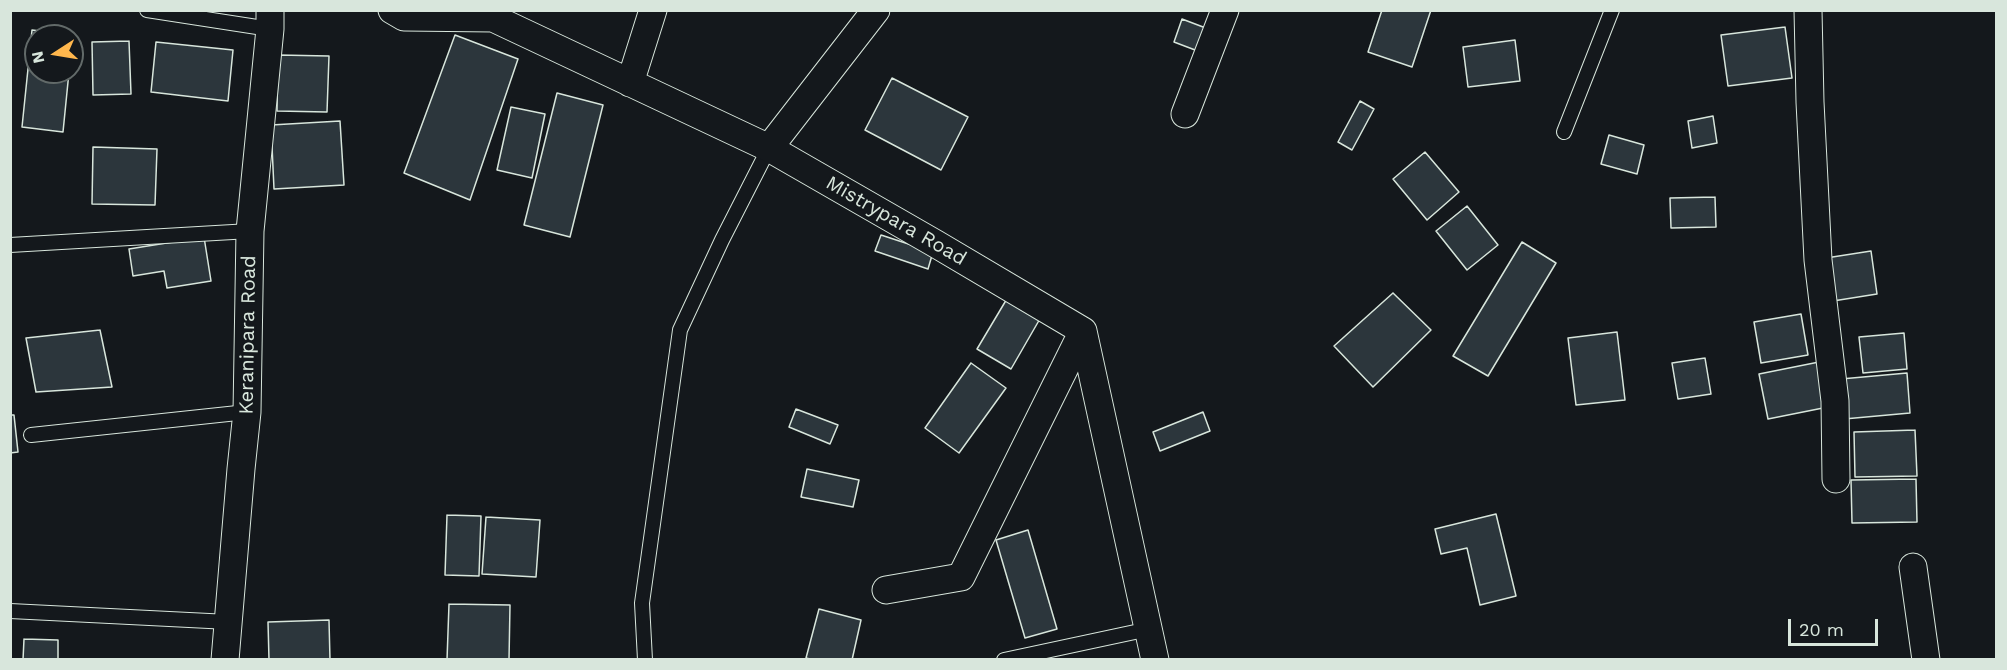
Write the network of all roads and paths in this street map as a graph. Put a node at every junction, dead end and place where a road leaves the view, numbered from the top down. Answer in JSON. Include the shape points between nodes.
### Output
{"nodes":[{"id":1,"x":147,"y":10,"type":"edge"},
{"id":2,"x":392,"y":10,"type":"edge"},
{"id":3,"x":653,"y":10,"type":"edge"},
{"id":4,"x":876,"y":10,"type":"edge"},
{"id":5,"x":1225,"y":10,"type":"edge"},
{"id":6,"x":1612,"y":10,"type":"edge"},
{"id":7,"x":1808,"y":10,"type":"edge"},
{"id":8,"x":270,"y":20,"type":"edge"},
{"id":9,"x":630,"y":83,"type":"junction"},
{"id":10,"x":1185,"y":114,"type":"dead end"},
{"id":11,"x":1564,"y":132,"type":"dead end"},
{"id":12,"x":769,"y":148,"type":"junction"},
{"id":13,"x":250,"y":231,"type":"junction"},
{"id":14,"x":10,"y":245,"type":"edge"},
{"id":15,"x":1083,"y":331,"type":"junction"},
{"id":16,"x":247,"y":412,"type":"junction"},
{"id":17,"x":31,"y":435,"type":"dead end"},
{"id":18,"x":1836,"y":479,"type":"dead end"},
{"id":19,"x":1913,"y":567,"type":"dead end"},
{"id":20,"x":886,"y":590,"type":"dead end"},
{"id":21,"x":10,"y":611,"type":"edge"},
{"id":22,"x":229,"y":622,"type":"junction"},
{"id":23,"x":1149,"y":628,"type":"junction"},
{"id":24,"x":225,"y":660,"type":"edge"},
{"id":25,"x":645,"y":660,"type":"edge"},
{"id":26,"x":1004,"y":660,"type":"edge"},
{"id":27,"x":1155,"y":660,"type":"edge"},
{"id":28,"x":1926,"y":660,"type":"edge"}],
"edges":[{"from":1,"to":8,"type":"lane"},
{"from":2,"to":9,"type":"street","name":"Mistrypara Road","via":[[404,17],[493,18]]},
{"from":3,"to":9,"type":"street"},
{"from":4,"to":12,"type":"street"},
{"from":5,"to":10,"type":"street"},
{"from":6,"to":11,"type":"lane"},
{"from":7,"to":18,"type":"street","via":[[1818,260],[1835,401]]},
{"from":8,"to":13,"type":"street","name":"Keranipara Road"},
{"from":9,"to":12,"type":"street","name":"Mistrypara Road"},
{"from":12,"to":15,"type":"street","name":"Mistrypara Road"},
{"from":12,"to":25,"type":"lane","via":[[680,330],[642,603]]},
{"from":13,"to":14,"type":"lane"},
{"from":13,"to":16,"type":"street","name":"Keranipara Road"},
{"from":15,"to":20,"type":"street","via":[[961,577]]},
{"from":15,"to":23,"type":"street"},
{"from":16,"to":17,"type":"lane"},
{"from":16,"to":22,"type":"street","name":"Keranipara Road"},
{"from":19,"to":28,"type":"street"},
{"from":21,"to":22,"type":"lane"},
{"from":22,"to":24,"type":"street","name":"Keranipara Road"},
{"from":23,"to":26,"type":"lane"},
{"from":23,"to":27,"type":"street"}]}
